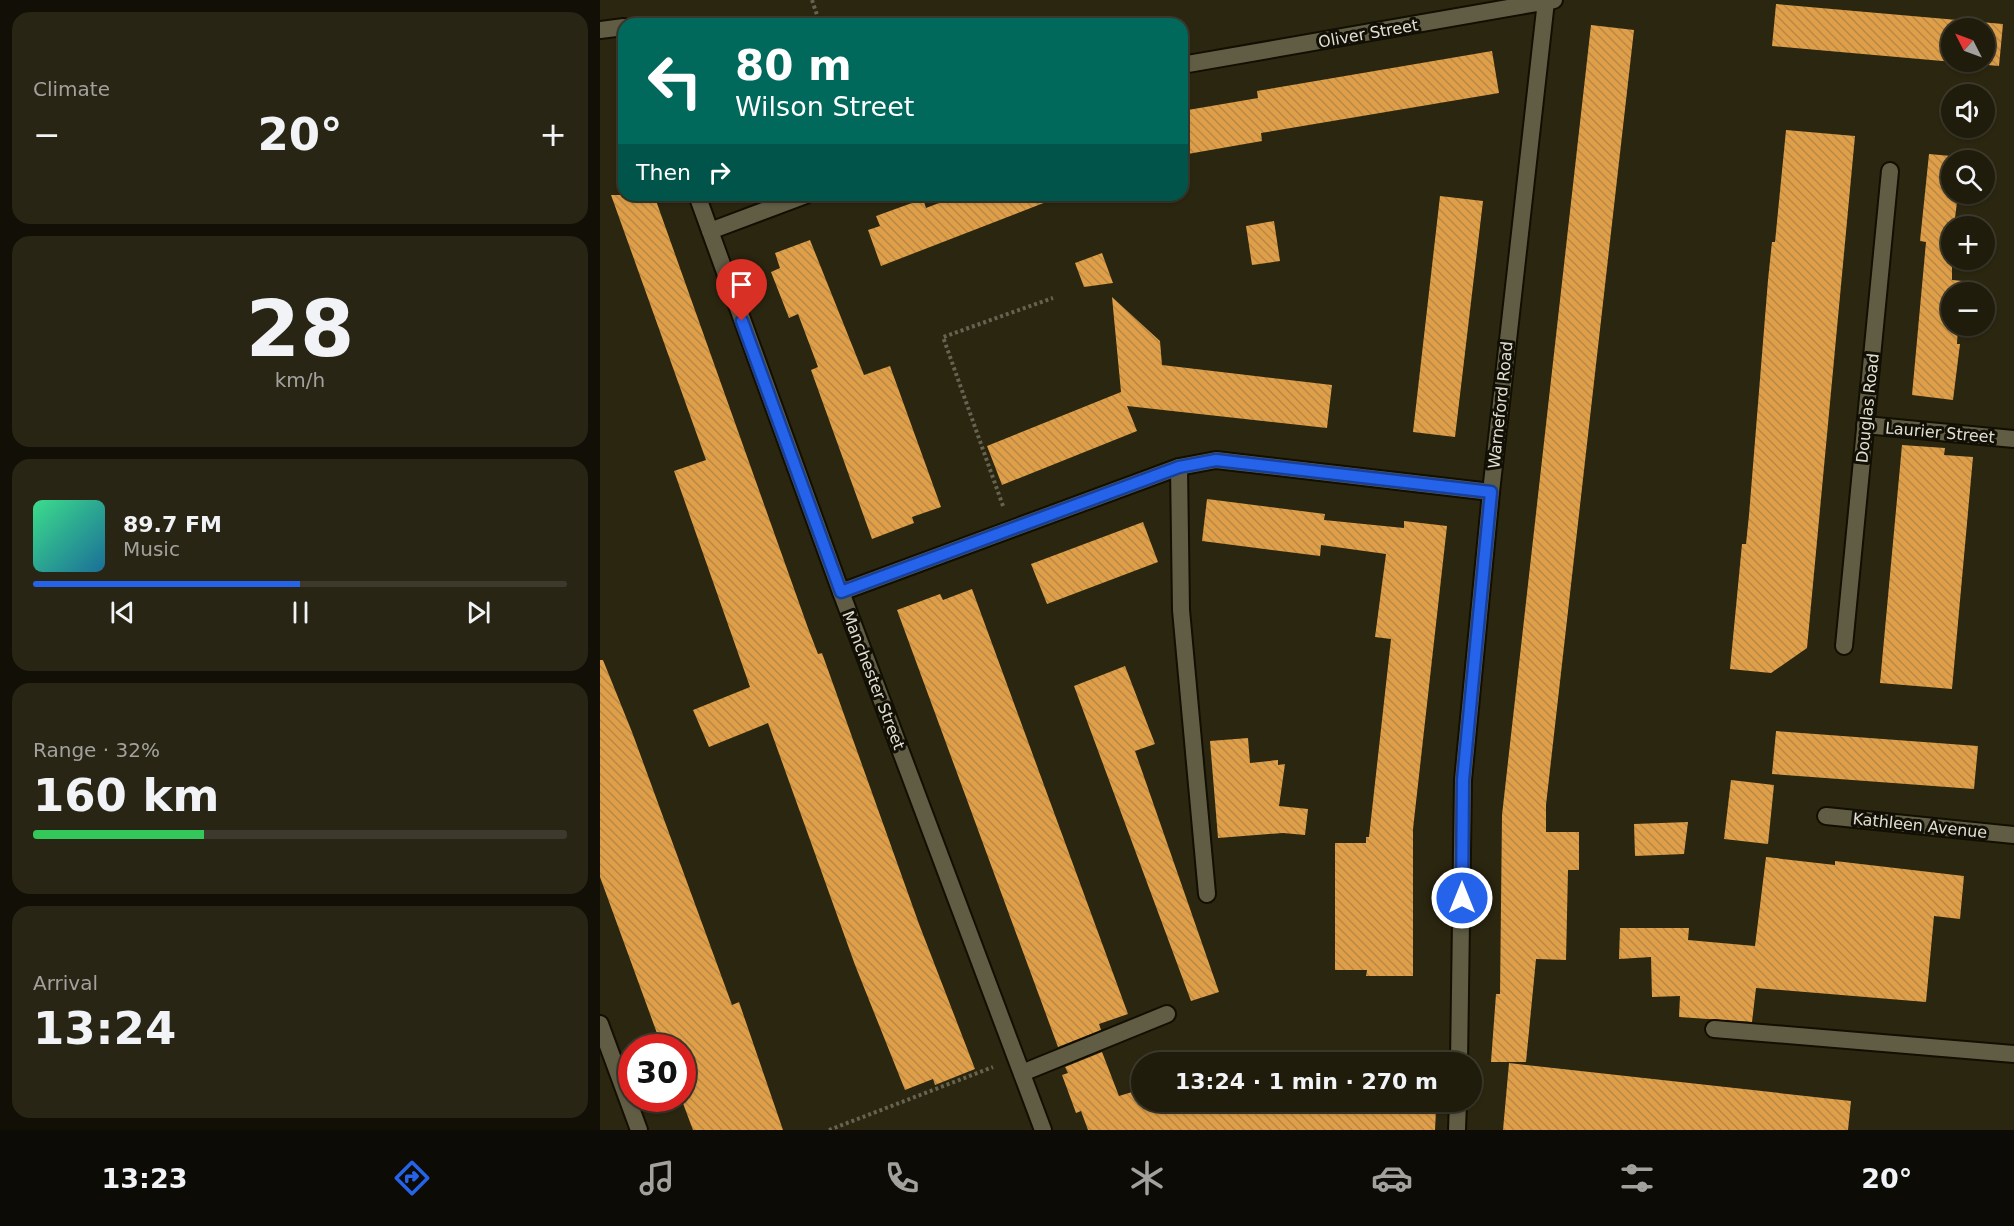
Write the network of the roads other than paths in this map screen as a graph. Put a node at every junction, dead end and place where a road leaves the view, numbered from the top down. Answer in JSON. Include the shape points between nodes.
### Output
{"nodes":[{"id":1,"x":1550,"y":1,"type":"edge"},
{"id":2,"x":618,"y":28,"type":"edge"},
{"id":3,"x":600,"y":30,"type":"edge"},
{"id":4,"x":1188,"y":64,"type":"edge"},
{"id":5,"x":1890,"y":171,"type":"dead end"},
{"id":6,"x":700,"y":201,"type":"edge"},
{"id":7,"x":790,"y":201,"type":"edge"},
{"id":8,"x":710,"y":231,"type":"junction"},
{"id":9,"x":1865,"y":425,"type":"junction"},
{"id":10,"x":2014,"y":439,"type":"edge"},
{"id":11,"x":1179,"y":467,"type":"junction"},
{"id":12,"x":1491,"y":492,"type":"junction"},
{"id":13,"x":841,"y":592,"type":"junction"},
{"id":14,"x":1844,"y":646,"type":"dead end"},
{"id":15,"x":1826,"y":816,"type":"dead end"},
{"id":16,"x":2014,"y":835,"type":"edge"},
{"id":17,"x":1207,"y":894,"type":"dead end"},
{"id":18,"x":1167,"y":1014,"type":"dead end"},
{"id":19,"x":600,"y":1024,"type":"edge"},
{"id":20,"x":1714,"y":1029,"type":"dead end"},
{"id":21,"x":1459,"y":1052,"type":"edge"},
{"id":22,"x":2014,"y":1054,"type":"edge"},
{"id":23,"x":1022,"y":1073,"type":"junction"},
{"id":24,"x":1458,"y":1112,"type":"edge"},
{"id":25,"x":639,"y":1130,"type":"edge"},
{"id":26,"x":1043,"y":1130,"type":"edge"},
{"id":27,"x":1457,"y":1130,"type":"edge"}],
"edges":[{"from":1,"to":4,"type":"street","name":"Oliver Street"},
{"from":1,"to":12,"type":"street","name":"Warneford Road"},
{"from":2,"to":3,"type":"street"},
{"from":5,"to":9,"type":"street","name":"Douglas Road"},
{"from":6,"to":8,"type":"street","name":"Manchester Street"},
{"from":7,"to":8,"type":"street"},
{"from":8,"to":13,"type":"street","name":"Manchester Street"},
{"from":9,"to":10,"type":"street","name":"Laurier Street"},
{"from":9,"to":14,"type":"street","name":"Douglas Road"},
{"from":11,"to":12,"type":"street","via":[[1216,460]]},
{"from":11,"to":13,"type":"street"},
{"from":11,"to":17,"type":"street","via":[[1181,610]]},
{"from":12,"to":21,"type":"street","name":"Warneford Road","via":[[1463,780]]},
{"from":13,"to":23,"type":"street","name":"Manchester Street"},
{"from":15,"to":16,"type":"street","name":"Kathleen Avenue"},
{"from":18,"to":23,"type":"street"},
{"from":19,"to":25,"type":"street"},
{"from":20,"to":22,"type":"street"},
{"from":23,"to":26,"type":"street","name":"Manchester Street"},
{"from":24,"to":27,"type":"street"}]}
